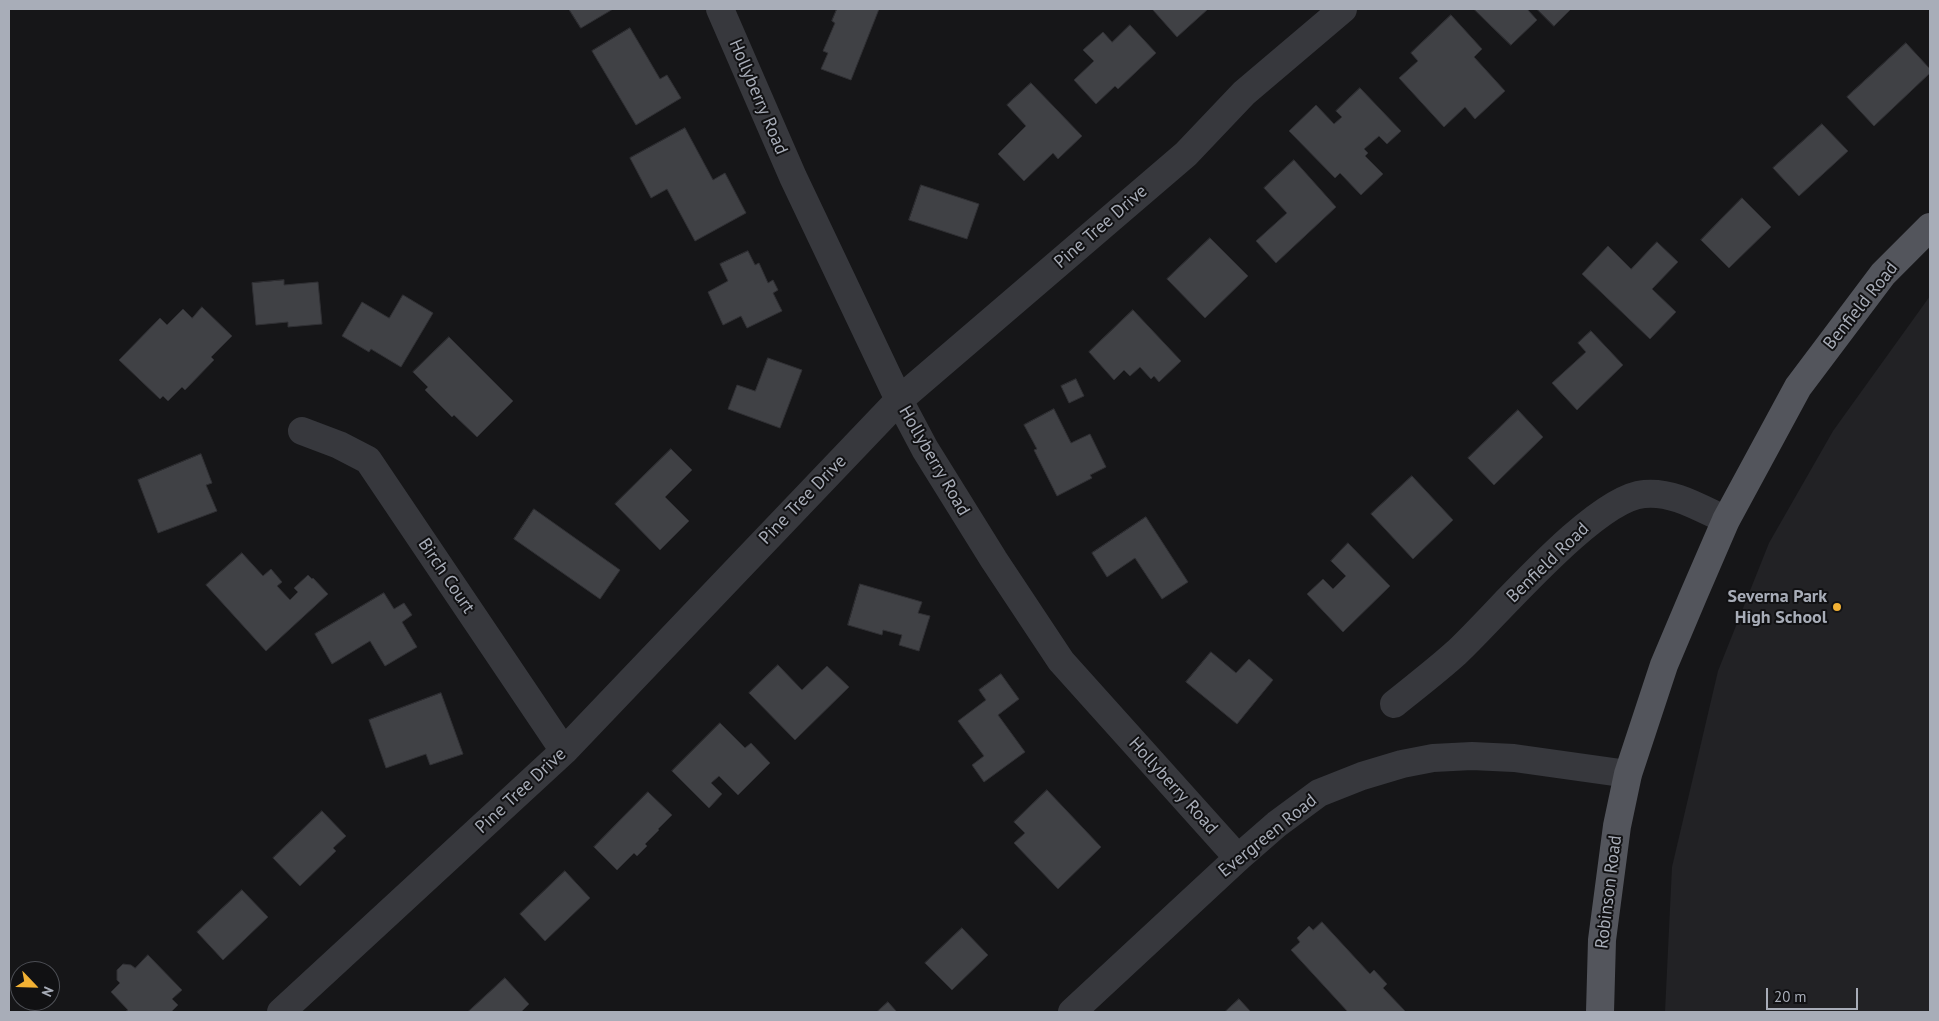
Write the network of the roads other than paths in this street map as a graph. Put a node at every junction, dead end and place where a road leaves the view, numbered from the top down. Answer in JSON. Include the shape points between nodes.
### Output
{"nodes":[{"id":1,"x":720,"y":9,"type":"edge"},
{"id":2,"x":1343,"y":9,"type":"edge"},
{"id":3,"x":1930,"y":227,"type":"edge"},
{"id":4,"x":899,"y":400,"type":"junction"},
{"id":5,"x":302,"y":431,"type":"dead end"},
{"id":6,"x":1726,"y":520,"type":"junction"},
{"id":7,"x":1394,"y":704,"type":"dead end"},
{"id":8,"x":564,"y":751,"type":"junction"},
{"id":9,"x":1628,"y":774,"type":"junction"},
{"id":10,"x":1238,"y":858,"type":"junction"},
{"id":11,"x":281,"y":1012,"type":"edge"},
{"id":12,"x":1072,"y":1012,"type":"edge"},
{"id":13,"x":1600,"y":1012,"type":"edge"}],
"edges":[{"from":1,"to":4,"type":"street","name":"Hollyberry Road","via":[[793,177]]},
{"from":2,"to":4,"type":"street","name":"Pine Tree Drive","via":[[1244,93],[1186,154]]},
{"from":3,"to":6,"type":"main road","name":"Benfield Road","via":[[1883,274],[1798,386]]},
{"from":4,"to":8,"type":"street","name":"Pine Tree Drive"},
{"from":4,"to":10,"type":"street","name":"Hollyberry Road","via":[[925,449],[1061,661]]},
{"from":5,"to":8,"type":"street","name":"Birch Court","via":[[368,460]]},
{"from":6,"to":7,"type":"street","name":"Benfield Road","via":[[1664,493],[1642,494],[1615,504],[1568,542],[1456,654]]},
{"from":6,"to":9,"type":"main road","name":"Benfield Road","via":[[1664,665]]},
{"from":8,"to":11,"type":"street","name":"Pine Tree Drive"},
{"from":9,"to":10,"type":"street","name":"Evergreen Road","via":[[1480,756],[1432,758],[1402,764],[1319,793]]},
{"from":9,"to":13,"type":"main road","name":"Robinson Road","via":[[1617,826],[1602,940]]},
{"from":10,"to":12,"type":"street","name":"Evergreen Road"}]}
